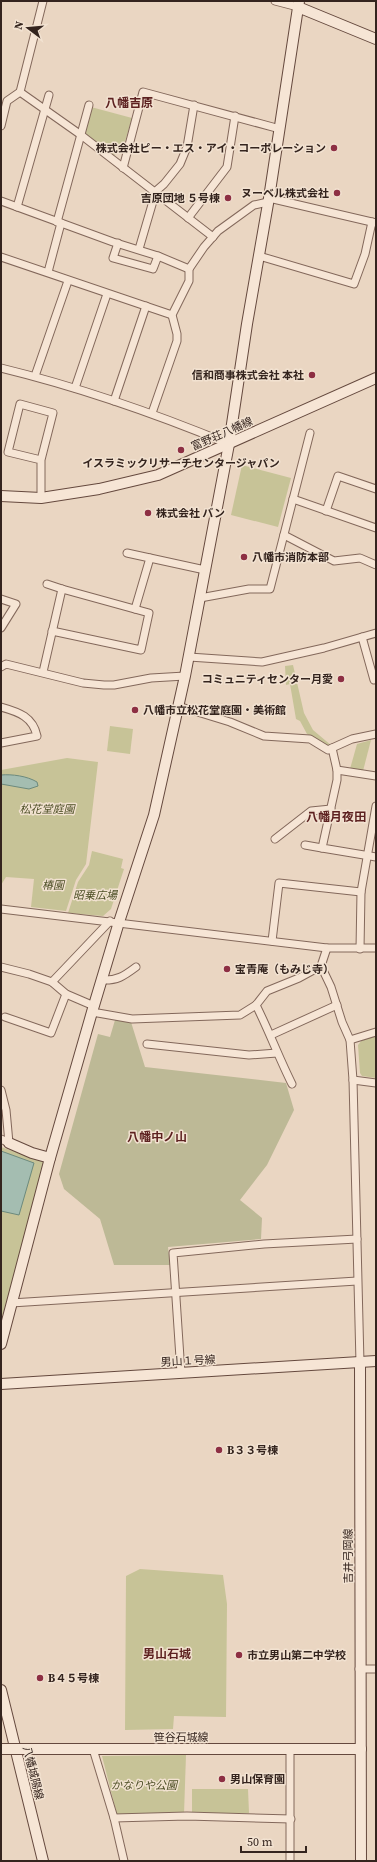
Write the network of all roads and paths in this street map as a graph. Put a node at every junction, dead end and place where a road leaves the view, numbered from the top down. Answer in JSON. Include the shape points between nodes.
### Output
{"nodes":[{"id":1,"x":43,"y":1,"type":"edge"},
{"id":2,"x":275,"y":1,"type":"edge"},
{"id":3,"x":298,"y":4,"type":"edge"},
{"id":4,"x":376,"y":39,"type":"edge"},
{"id":5,"x":20,"y":92,"type":"junction"},
{"id":6,"x":49,"y":95,"type":"dead end"},
{"id":7,"x":89,"y":104,"type":"dead end"},
{"id":8,"x":194,"y":105,"type":"junction"},
{"id":9,"x":44,"y":110,"type":"junction"},
{"id":10,"x":235,"y":116,"type":"junction"},
{"id":11,"x":1,"y":126,"type":"edge"},
{"id":12,"x":280,"y":129,"type":"junction"},
{"id":13,"x":81,"y":136,"type":"junction"},
{"id":14,"x":123,"y":168,"type":"junction"},
{"id":15,"x":156,"y":192,"type":"junction"},
{"id":16,"x":269,"y":200,"type":"junction"},
{"id":17,"x":1,"y":201,"type":"edge"},
{"id":18,"x":18,"y":207,"type":"junction"},
{"id":19,"x":188,"y":218,"type":"junction"},
{"id":20,"x":374,"y":222,"type":"edge"},
{"id":21,"x":59,"y":223,"type":"junction"},
{"id":22,"x":213,"y":236,"type":"junction"},
{"id":23,"x":118,"y":243,"type":"junction"},
{"id":24,"x":139,"y":249,"type":"junction"},
{"id":25,"x":158,"y":256,"type":"junction"},
{"id":26,"x":259,"y":256,"type":"junction"},
{"id":27,"x":1,"y":257,"type":"edge"},
{"id":28,"x":189,"y":269,"type":"junction"},
{"id":29,"x":48,"y":272,"type":"junction"},
{"id":30,"x":68,"y":281,"type":"junction"},
{"id":31,"x":107,"y":294,"type":"junction"},
{"id":32,"x":146,"y":306,"type":"junction"},
{"id":33,"x":172,"y":315,"type":"junction"},
{"id":34,"x":1,"y":368,"type":"edge"},
{"id":35,"x":34,"y":376,"type":"junction"},
{"id":36,"x":376,"y":378,"type":"edge"},
{"id":37,"x":75,"y":388,"type":"junction"},
{"id":38,"x":114,"y":401,"type":"junction"},
{"id":39,"x":152,"y":413,"type":"junction"},
{"id":40,"x":310,"y":433,"type":"dead end"},
{"id":41,"x":229,"y":444,"type":"junction"},
{"id":42,"x":41,"y":460,"type":"junction"},
{"id":43,"x":376,"y":489,"type":"edge"},
{"id":44,"x":1,"y":496,"type":"edge"},
{"id":45,"x":41,"y":498,"type":"junction"},
{"id":46,"x":293,"y":499,"type":"junction"},
{"id":47,"x":326,"y":510,"type":"junction"},
{"id":48,"x":376,"y":528,"type":"edge"},
{"id":49,"x":284,"y":536,"type":"junction"},
{"id":50,"x":127,"y":553,"type":"dead end"},
{"id":51,"x":150,"y":558,"type":"junction"},
{"id":52,"x":376,"y":565,"type":"edge"},
{"id":53,"x":205,"y":570,"type":"junction"},
{"id":54,"x":47,"y":584,"type":"dead end"},
{"id":55,"x":62,"y":589,"type":"junction"},
{"id":56,"x":200,"y":598,"type":"junction"},
{"id":57,"x":1,"y":599,"type":"edge"},
{"id":58,"x":135,"y":609,"type":"junction"},
{"id":59,"x":1,"y":628,"type":"edge"},
{"id":60,"x":52,"y":632,"type":"junction"},
{"id":61,"x":376,"y":633,"type":"edge"},
{"id":62,"x":362,"y":637,"type":"junction"},
{"id":63,"x":189,"y":657,"type":"junction"},
{"id":64,"x":1,"y":666,"type":"edge"},
{"id":65,"x":43,"y":672,"type":"junction"},
{"id":66,"x":185,"y":676,"type":"junction"},
{"id":67,"x":374,"y":680,"type":"dead end"},
{"id":68,"x":178,"y":706,"type":"junction"},
{"id":69,"x":1,"y":707,"type":"edge"},
{"id":70,"x":376,"y":734,"type":"edge"},
{"id":71,"x":1,"y":743,"type":"edge"},
{"id":72,"x":332,"y":748,"type":"junction"},
{"id":73,"x":337,"y":770,"type":"junction"},
{"id":74,"x":376,"y":776,"type":"edge"},
{"id":75,"x":376,"y":806,"type":"edge"},
{"id":76,"x":331,"y":809,"type":"junction"},
{"id":77,"x":275,"y":839,"type":"dead end"},
{"id":78,"x":305,"y":844,"type":"dead end"},
{"id":79,"x":322,"y":848,"type":"junction"},
{"id":80,"x":367,"y":855,"type":"junction"},
{"id":81,"x":376,"y":857,"type":"edge"},
{"id":82,"x":361,"y":892,"type":"junction"},
{"id":83,"x":1,"y":909,"type":"edge"},
{"id":84,"x":114,"y":922,"type":"junction"},
{"id":85,"x":272,"y":941,"type":"junction"},
{"id":86,"x":327,"y":948,"type":"junction"},
{"id":87,"x":376,"y":948,"type":"edge"},
{"id":88,"x":360,"y":949,"type":"junction"},
{"id":89,"x":321,"y":966,"type":"junction"},
{"id":90,"x":1,"y":967,"type":"edge"},
{"id":91,"x":136,"y":967,"type":"dead end"},
{"id":92,"x":102,"y":980,"type":"junction"},
{"id":93,"x":52,"y":982,"type":"junction"},
{"id":94,"x":66,"y":994,"type":"junction"},
{"id":95,"x":256,"y":1005,"type":"junction"},
{"id":96,"x":336,"y":1005,"type":"junction"},
{"id":97,"x":93,"y":1009,"type":"junction"},
{"id":98,"x":5,"y":1017,"type":"dead end"},
{"id":99,"x":376,"y":1032,"type":"edge"},
{"id":100,"x":271,"y":1035,"type":"junction"},
{"id":101,"x":350,"y":1040,"type":"junction"},
{"id":102,"x":147,"y":1044,"type":"dead end"},
{"id":103,"x":277,"y":1053,"type":"junction"},
{"id":104,"x":353,"y":1080,"type":"junction"},
{"id":105,"x":376,"y":1083,"type":"edge"},
{"id":106,"x":292,"y":1084,"type":"dead end"},
{"id":107,"x":1,"y":1090,"type":"edge"},
{"id":108,"x":5,"y":1141,"type":"edge"},
{"id":109,"x":50,"y":1158,"type":"junction"},
{"id":110,"x":357,"y":1239,"type":"junction"},
{"id":111,"x":357,"y":1280,"type":"junction"},
{"id":112,"x":175,"y":1293,"type":"junction"},
{"id":113,"x":11,"y":1303,"type":"junction"},
{"id":114,"x":1,"y":1344,"type":"edge"},
{"id":115,"x":376,"y":1361,"type":"edge"},
{"id":116,"x":360,"y":1363,"type":"junction"},
{"id":117,"x":181,"y":1373,"type":"junction"},
{"id":118,"x":1,"y":1384,"type":"edge"},
{"id":119,"x":359,"y":1669,"type":"junction"},
{"id":120,"x":376,"y":1669,"type":"edge"},
{"id":121,"x":1,"y":1690,"type":"edge"},
{"id":122,"x":1,"y":1749,"type":"edge"},
{"id":123,"x":93,"y":1749,"type":"junction"},
{"id":124,"x":290,"y":1749,"type":"junction"},
{"id":125,"x":361,"y":1749,"type":"junction"},
{"id":126,"x":114,"y":1818,"type":"junction"},
{"id":127,"x":291,"y":1819,"type":"junction"},
{"id":128,"x":43,"y":1861,"type":"edge"},
{"id":129,"x":124,"y":1861,"type":"edge"},
{"id":130,"x":290,"y":1861,"type":"edge"},
{"id":131,"x":361,"y":1861,"type":"edge"}],
"edges":[{"from":1,"to":5,"type":"street"},
{"from":2,"to":3,"type":"street"},
{"from":3,"to":4,"type":"street"},
{"from":3,"to":12,"type":"street"},
{"from":5,"to":9,"type":"street"},
{"from":5,"to":11,"type":"street","via":[[7,101]]},
{"from":6,"to":9,"type":"street"},
{"from":7,"to":13,"type":"street"},
{"from":8,"to":10,"type":"street"},
{"from":8,"to":14,"type":"street","via":[[144,92]]},
{"from":8,"to":15,"type":"street","via":[[187,147],[180,164]]},
{"from":9,"to":13,"type":"street"},
{"from":9,"to":18,"type":"street"},
{"from":10,"to":12,"type":"street"},
{"from":10,"to":19,"type":"street","via":[[226,167]]},
{"from":12,"to":16,"type":"street"},
{"from":13,"to":14,"type":"street"},
{"from":13,"to":21,"type":"street"},
{"from":14,"to":15,"type":"street"},
{"from":15,"to":19,"type":"street"},
{"from":15,"to":24,"type":"street"},
{"from":16,"to":20,"type":"street"},
{"from":16,"to":22,"type":"street","via":[[254,205]]},
{"from":16,"to":26,"type":"street"},
{"from":17,"to":18,"type":"street"},
{"from":18,"to":21,"type":"street"},
{"from":19,"to":22,"type":"street"},
{"from":20,"to":26,"type":"street","via":[[354,284]]},
{"from":21,"to":23,"type":"street"},
{"from":21,"to":29,"type":"street"},
{"from":22,"to":28,"type":"street"},
{"from":23,"to":24,"type":"street"},
{"from":23,"to":25,"type":"street","via":[[113,258],[153,269]]},
{"from":24,"to":25,"type":"street"},
{"from":25,"to":28,"type":"street"},
{"from":26,"to":41,"type":"street"},
{"from":27,"to":29,"type":"street"},
{"from":28,"to":33,"type":"street","via":[[189,281]]},
{"from":29,"to":30,"type":"street"},
{"from":30,"to":31,"type":"street"},
{"from":30,"to":35,"type":"street"},
{"from":31,"to":32,"type":"street"},
{"from":31,"to":37,"type":"street"},
{"from":32,"to":33,"type":"street"},
{"from":32,"to":38,"type":"street"},
{"from":33,"to":39,"type":"street","via":[[177,342]]},
{"from":34,"to":35,"type":"street"},
{"from":35,"to":37,"type":"street"},
{"from":36,"to":41,"type":"street","name":"富野荘八幡線"},
{"from":37,"to":38,"type":"street"},
{"from":38,"to":39,"type":"street"},
{"from":39,"to":41,"type":"street"},
{"from":40,"to":46,"type":"street"},
{"from":41,"to":45,"type":"street","name":"富野荘八幡線","via":[[158,475],[99,489]]},
{"from":41,"to":53,"type":"street"},
{"from":42,"to":42,"type":"street","via":[[52,413],[20,404],[8,452]]},
{"from":42,"to":45,"type":"street"},
{"from":43,"to":47,"type":"street","via":[[338,476]]},
{"from":44,"to":45,"type":"street","name":"富野荘八幡線"},
{"from":46,"to":47,"type":"street"},
{"from":46,"to":49,"type":"street"},
{"from":47,"to":48,"type":"street"},
{"from":49,"to":52,"type":"street","via":[[334,561],[360,558]]},
{"from":49,"to":56,"type":"street","via":[[270,590],[249,589]]},
{"from":50,"to":51,"type":"street"},
{"from":51,"to":53,"type":"street"},
{"from":51,"to":58,"type":"street"},
{"from":53,"to":56,"type":"street"},
{"from":54,"to":55,"type":"street"},
{"from":55,"to":58,"type":"street"},
{"from":55,"to":60,"type":"street"},
{"from":56,"to":63,"type":"street"},
{"from":57,"to":59,"type":"street","via":[[16,604]]},
{"from":58,"to":60,"type":"street","via":[[149,613],[141,650]]},
{"from":60,"to":65,"type":"street"},
{"from":61,"to":62,"type":"street"},
{"from":62,"to":63,"type":"street","via":[[262,662]]},
{"from":62,"to":67,"type":"street"},
{"from":63,"to":66,"type":"street"},
{"from":64,"to":65,"type":"street","via":[[6,664]]},
{"from":65,"to":66,"type":"street","via":[[82,683],[114,685],[151,678]]},
{"from":66,"to":68,"type":"street"},
{"from":68,"to":72,"type":"street","via":[[230,722],[264,736],[310,739],[328,750]]},
{"from":68,"to":84,"type":"street","via":[[154,815]]},
{"from":69,"to":71,"type":"street","via":[[21,714],[35,726],[37,736]]},
{"from":70,"to":72,"type":"street","via":[[352,739]]},
{"from":72,"to":73,"type":"street"},
{"from":73,"to":74,"type":"street"},
{"from":73,"to":76,"type":"street"},
{"from":75,"to":80,"type":"street"},
{"from":76,"to":77,"type":"street","via":[[311,811]]},
{"from":76,"to":79,"type":"street"},
{"from":78,"to":79,"type":"street"},
{"from":79,"to":80,"type":"street"},
{"from":80,"to":81,"type":"street"},
{"from":80,"to":82,"type":"street"},
{"from":82,"to":85,"type":"street","via":[[279,883]]},
{"from":82,"to":88,"type":"street"},
{"from":83,"to":84,"type":"street"},
{"from":84,"to":85,"type":"street"},
{"from":84,"to":92,"type":"street"},
{"from":84,"to":93,"type":"street"},
{"from":85,"to":86,"type":"street"},
{"from":86,"to":88,"type":"street"},
{"from":86,"to":89,"type":"street"},
{"from":87,"to":88,"type":"street"},
{"from":89,"to":95,"type":"street","via":[[267,991]]},
{"from":89,"to":96,"type":"street","via":[[331,986]]},
{"from":90,"to":93,"type":"street"},
{"from":91,"to":92,"type":"street","via":[[113,981]]},
{"from":92,"to":97,"type":"street"},
{"from":93,"to":94,"type":"street"},
{"from":94,"to":97,"type":"street"},
{"from":94,"to":98,"type":"street","via":[[51,1033]]},
{"from":95,"to":97,"type":"street","via":[[240,1015],[132,1019]]},
{"from":95,"to":100,"type":"street"},
{"from":96,"to":100,"type":"street"},
{"from":96,"to":101,"type":"street"},
{"from":97,"to":109,"type":"street"},
{"from":99,"to":101,"type":"street"},
{"from":100,"to":103,"type":"street"},
{"from":101,"to":104,"type":"street"},
{"from":102,"to":103,"type":"street","via":[[249,1055]]},
{"from":103,"to":106,"type":"street"},
{"from":104,"to":105,"type":"street"},
{"from":104,"to":110,"type":"street"},
{"from":107,"to":108,"type":"street","via":[[6,1110]]},
{"from":108,"to":109,"type":"street"},
{"from":109,"to":113,"type":"street"},
{"from":110,"to":111,"type":"street"},
{"from":110,"to":112,"type":"street","via":[[264,1244],[173,1253]]},
{"from":111,"to":112,"type":"street"},
{"from":111,"to":116,"type":"street"},
{"from":112,"to":113,"type":"street"},
{"from":112,"to":117,"type":"street"},
{"from":113,"to":114,"type":"street"},
{"from":115,"to":116,"type":"street","name":"男山１号線"},
{"from":116,"to":117,"type":"street","name":"男山１号線"},
{"from":116,"to":119,"type":"street","name":"吉井弓岡線"},
{"from":117,"to":118,"type":"street","name":"男山１号線"},
{"from":119,"to":120,"type":"street"},
{"from":119,"to":125,"type":"street","name":"吉井弓岡線"},
{"from":121,"to":128,"type":"street","name":"八幡城陽線"},
{"from":122,"to":123,"type":"street","name":"笹谷石城線","bridge":true},
{"from":123,"to":124,"type":"street","name":"笹谷石城線"},
{"from":123,"to":126,"type":"street"},
{"from":124,"to":125,"type":"street","name":"笹谷石城線"},
{"from":124,"to":127,"type":"street"},
{"from":125,"to":131,"type":"street","name":"吉井弓岡線"},
{"from":126,"to":127,"type":"street","via":[[187,1816]]},
{"from":126,"to":129,"type":"street"},
{"from":127,"to":130,"type":"street"}]}
